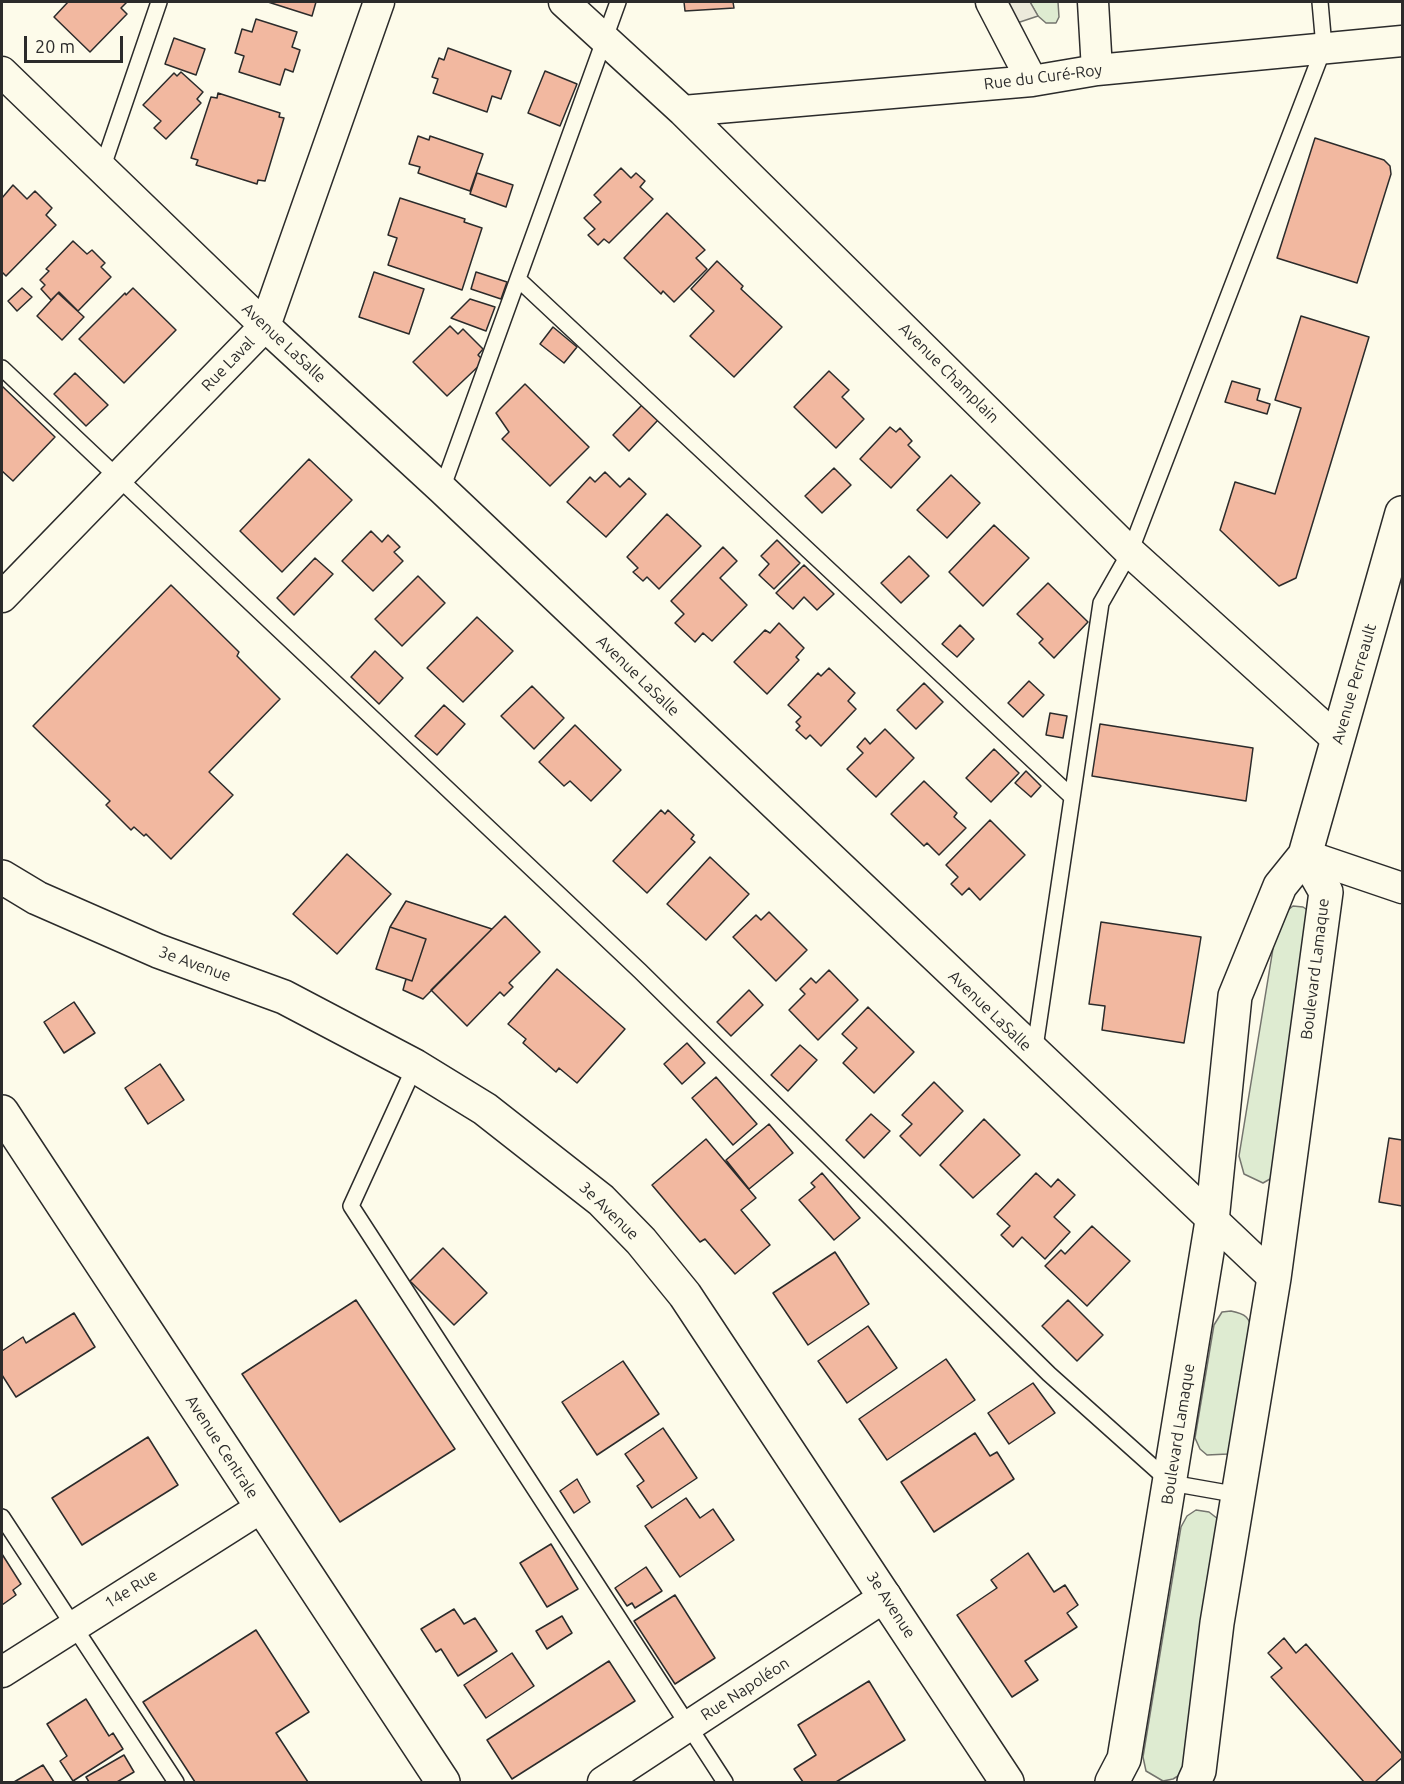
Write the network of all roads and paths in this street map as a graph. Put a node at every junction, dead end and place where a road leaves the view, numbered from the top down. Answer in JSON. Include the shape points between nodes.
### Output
{"nodes":[{"id":1,"x":159,"y":2,"type":"edge"},
{"id":2,"x":379,"y":2,"type":"edge"},
{"id":3,"x":564,"y":2,"type":"edge"},
{"id":4,"x":618,"y":2,"type":"edge"},
{"id":5,"x":991,"y":2,"type":"edge"},
{"id":6,"x":1093,"y":2,"type":"edge"},
{"id":7,"x":1320,"y":2,"type":"edge"},
{"id":8,"x":605,"y":41,"type":"junction"},
{"id":9,"x":1402,"y":41,"type":"edge"},
{"id":10,"x":1324,"y":47,"type":"junction"},
{"id":11,"x":1097,"y":70,"type":"junction"},
{"id":12,"x":2,"y":72,"type":"edge"},
{"id":13,"x":1032,"y":81,"type":"junction"},
{"id":14,"x":683,"y":111,"type":"junction"},
{"id":15,"x":102,"y":169,"type":"junction"},
{"id":16,"x":518,"y":279,"type":"junction"},
{"id":17,"x":265,"y":326,"type":"junction"},
{"id":18,"x":2,"y":368,"type":"edge"},
{"id":19,"x":119,"y":479,"type":"junction"},
{"id":20,"x":442,"y":489,"type":"junction"},
{"id":21,"x":1402,"y":513,"type":"edge"},
{"id":22,"x":1130,"y":552,"type":"junction"},
{"id":23,"x":2,"y":597,"type":"edge"},
{"id":24,"x":1338,"y":740,"type":"junction"},
{"id":25,"x":1072,"y":797,"type":"junction"},
{"id":26,"x":1305,"y":855,"type":"junction"},
{"id":27,"x":2,"y":877,"type":"edge"},
{"id":28,"x":1402,"y":888,"type":"edge"},
{"id":29,"x":1034,"y":1053,"type":"junction"},
{"id":30,"x":415,"y":1066,"type":"junction"},
{"id":31,"x":2,"y":1112,"type":"edge"},
{"id":32,"x":1212,"y":1221,"type":"junction"},
{"id":33,"x":1274,"y":1278,"type":"junction"},
{"id":34,"x":1171,"y":1483,"type":"junction"},
{"id":35,"x":1239,"y":1495,"type":"junction"},
{"id":36,"x":262,"y":1507,"type":"junction"},
{"id":37,"x":2,"y":1517,"type":"edge"},
{"id":38,"x":886,"y":1596,"type":"junction"},
{"id":39,"x":74,"y":1625,"type":"junction"},
{"id":40,"x":2,"y":1672,"type":"edge"},
{"id":41,"x":689,"y":1726,"type":"junction"},
{"id":42,"x":1120,"y":1780,"type":"edge"},
{"id":43,"x":176,"y":1782,"type":"edge"},
{"id":44,"x":443,"y":1782,"type":"edge"},
{"id":45,"x":603,"y":1782,"type":"edge"},
{"id":46,"x":725,"y":1782,"type":"edge"},
{"id":47,"x":1007,"y":1782,"type":"edge"},
{"id":48,"x":1194,"y":1782,"type":"edge"}],
"edges":[{"from":1,"to":15,"type":"lane"},
{"from":2,"to":17,"type":"street","name":"Rue Laval"},
{"from":3,"to":8,"type":"street","name":"Avenue Champlain"},
{"from":4,"to":8,"type":"lane"},
{"from":5,"to":13,"type":"street"},
{"from":6,"to":11,"type":"street"},
{"from":7,"to":10,"type":"lane"},
{"from":8,"to":14,"type":"street","name":"Avenue Champlain"},
{"from":8,"to":16,"type":"lane"},
{"from":9,"to":10,"type":"street","name":"Rue du Curé-Roy"},
{"from":10,"to":11,"type":"street","name":"Rue du Curé-Roy"},
{"from":10,"to":22,"type":"lane"},
{"from":11,"to":13,"type":"street","name":"Rue du Curé-Roy"},
{"from":12,"to":15,"type":"street","name":"Avenue LaSalle"},
{"from":13,"to":14,"type":"street","name":"Rue du Curé-Roy"},
{"from":14,"to":22,"type":"street","name":"Avenue Champlain"},
{"from":15,"to":17,"type":"street","name":"Avenue LaSalle"},
{"from":16,"to":20,"type":"lane"},
{"from":16,"to":25,"type":"lane"},
{"from":17,"to":19,"type":"street","name":"Rue Laval"},
{"from":17,"to":20,"type":"street","name":"Avenue LaSalle"},
{"from":18,"to":19,"type":"lane"},
{"from":19,"to":23,"type":"street","name":"Rue Laval"},
{"from":19,"to":34,"type":"lane","via":[[632,963],[1049,1374]]},
{"from":20,"to":29,"type":"street","name":"Avenue LaSalle"},
{"from":21,"to":24,"type":"street","name":"Avenue Perreault"},
{"from":22,"to":24,"type":"street","name":"Avenue Champlain"},
{"from":22,"to":25,"type":"lane","via":[[1101,603]]},
{"from":24,"to":26,"type":"street","name":"Avenue Perreault"},
{"from":25,"to":29,"type":"lane"},
{"from":26,"to":28,"type":"street"},
{"from":26,"to":32,"type":"street","name":"Boulevard Lamaque","via":[[1280,886],[1235,996]]},
{"from":26,"to":33,"type":"street","name":"Boulevard Lamaque","via":[[1326,892]]},
{"from":27,"to":30,"type":"street","name":"3e Avenue","via":[[37,898],[158,951],[284,997]]},
{"from":29,"to":32,"type":"street","name":"Avenue LaSalle"},
{"from":30,"to":38,"type":"street","name":"3e Avenue","via":[[536,1146],[641,1241],[685,1295]]},
{"from":30,"to":41,"type":"lane","via":[[351,1206]]},
{"from":31,"to":36,"type":"street","name":"Avenue Centrale"},
{"from":32,"to":33,"type":"street","name":"Avenue LaSalle"},
{"from":32,"to":34,"type":"street","name":"Boulevard Lamaque"},
{"from":33,"to":35,"type":"street","name":"Boulevard Lamaque"},
{"from":34,"to":35,"type":"lane"},
{"from":34,"to":42,"type":"street","name":"Boulevard Lamaque"},
{"from":35,"to":48,"type":"street","name":"Boulevard Lamaque","via":[[1217,1623],[1199,1771]]},
{"from":36,"to":39,"type":"street","name":"14e Rue"},
{"from":36,"to":44,"type":"street","name":"Avenue Centrale"},
{"from":37,"to":39,"type":"lane"},
{"from":38,"to":41,"type":"street","name":"Rue Napoléon"},
{"from":38,"to":47,"type":"street","name":"3e Avenue"},
{"from":39,"to":40,"type":"street","name":"14e Rue"},
{"from":39,"to":43,"type":"lane"},
{"from":41,"to":45,"type":"street","name":"Rue Napoléon"},
{"from":41,"to":46,"type":"lane"}]}
